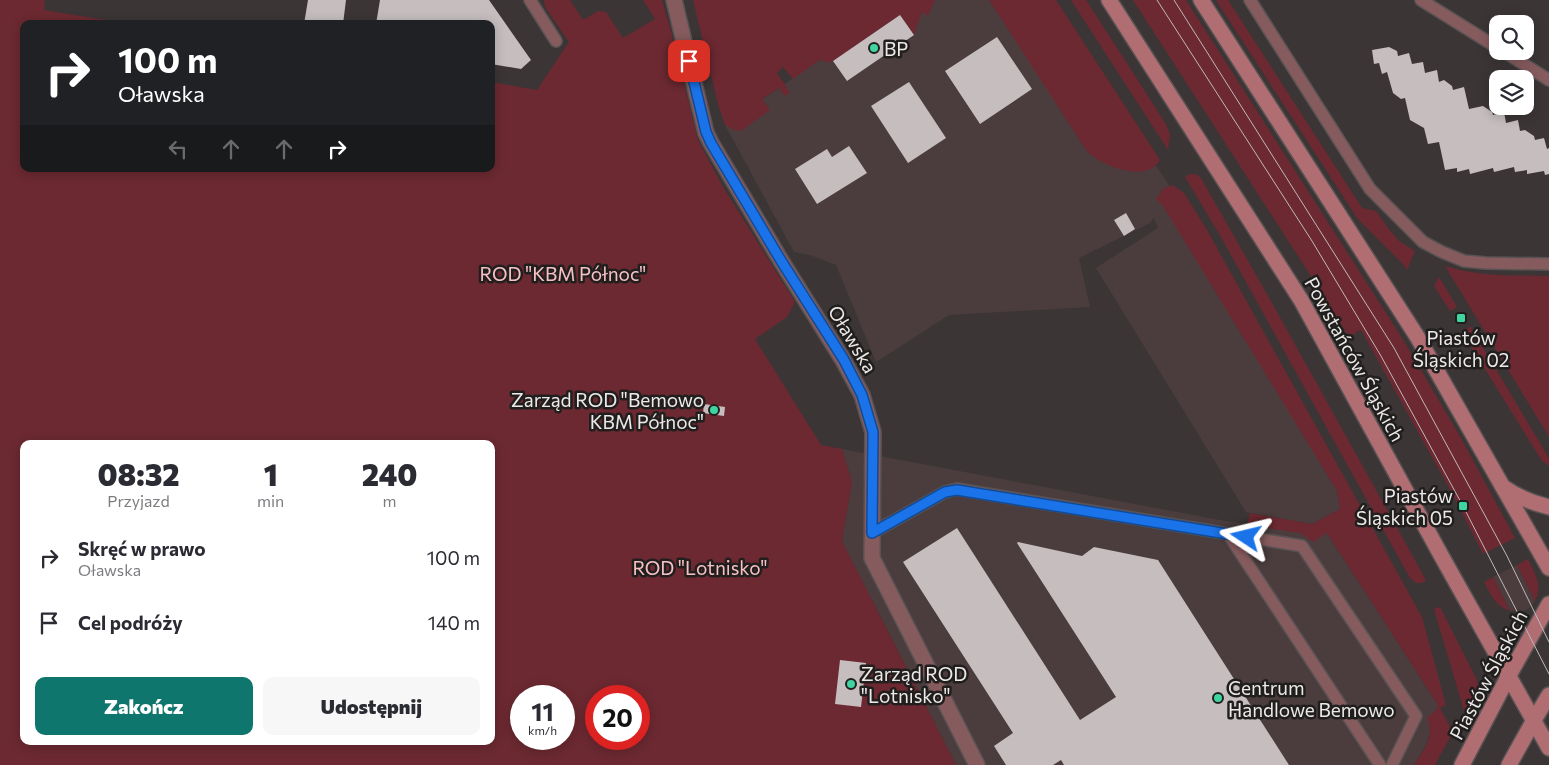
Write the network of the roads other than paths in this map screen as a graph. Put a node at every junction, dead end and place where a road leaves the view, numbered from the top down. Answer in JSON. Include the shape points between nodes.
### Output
{"nodes":[{"id":1,"x":530,"y":0,"type":"edge"},
{"id":2,"x":674,"y":0,"type":"edge"},
{"id":3,"x":1109,"y":0,"type":"edge"},
{"id":4,"x":1201,"y":0,"type":"edge"},
{"id":5,"x":1250,"y":0,"type":"edge"},
{"id":6,"x":1421,"y":0,"type":"edge"},
{"id":7,"x":556,"y":41,"type":"dead end"},
{"id":8,"x":1489,"y":42,"type":"edge"},
{"id":9,"x":1517,"y":60,"type":"edge"},
{"id":10,"x":1549,"y":80,"type":"edge"},
{"id":11,"x":1549,"y":264,"type":"edge"},
{"id":12,"x":1504,"y":488,"type":"junction"},
{"id":13,"x":1549,"y":507,"type":"edge"},
{"id":14,"x":872,"y":533,"type":"junction"},
{"id":15,"x":1228,"y":534,"type":"junction"},
{"id":16,"x":1549,"y":568,"type":"edge"},
{"id":17,"x":1549,"y":604,"type":"edge"},
{"id":18,"x":1508,"y":677,"type":"junction"},
{"id":19,"x":1549,"y":695,"type":"edge"},
{"id":20,"x":1534,"y":720,"type":"junction"},
{"id":21,"x":1549,"y":748,"type":"edge"},
{"id":22,"x":977,"y":765,"type":"edge"},
{"id":23,"x":1380,"y":765,"type":"edge"},
{"id":24,"x":1392,"y":765,"type":"edge"},
{"id":25,"x":1462,"y":765,"type":"edge"},
{"id":26,"x":1509,"y":765,"type":"edge"}],
"edges":[{"from":1,"to":7,"type":"lane"},
{"from":2,"to":14,"type":"street","name":"Oławska","via":[[711,143],[844,360],[862,395],[873,432]]},
{"from":3,"to":18,"type":"main road","name":"Powstańców Śląskich","via":[[1301,300]]},
{"from":4,"to":12,"type":"main road","via":[[1418,338]]},
{"from":5,"to":11,"type":"lane","via":[[1370,189],[1423,242],[1464,260]]},
{"from":6,"to":8,"type":"lane"},
{"from":9,"to":10,"type":"lane"},
{"from":12,"to":13,"type":"main road","via":[[1518,497]]},
{"from":12,"to":16,"type":"main road"},
{"from":14,"to":15,"type":"lane","via":[[945,492],[957,490]]},
{"from":14,"to":22,"type":"street","name":"Oławska","via":[[872,558]]},
{"from":15,"to":23,"type":"lane"},
{"from":15,"to":24,"type":"lane","via":[[1302,546],[1416,716]]},
{"from":17,"to":18,"type":"main road","name":"Piastów Śląskich"},
{"from":18,"to":20,"type":"main road","name":"Powstańców Śląskich"},
{"from":18,"to":25,"type":"main road","name":"Piastów Śląskich"},
{"from":19,"to":20,"type":"main road"},
{"from":20,"to":21,"type":"main road","name":"Powstańców Śląskich"},
{"from":20,"to":26,"type":"main road"}]}
